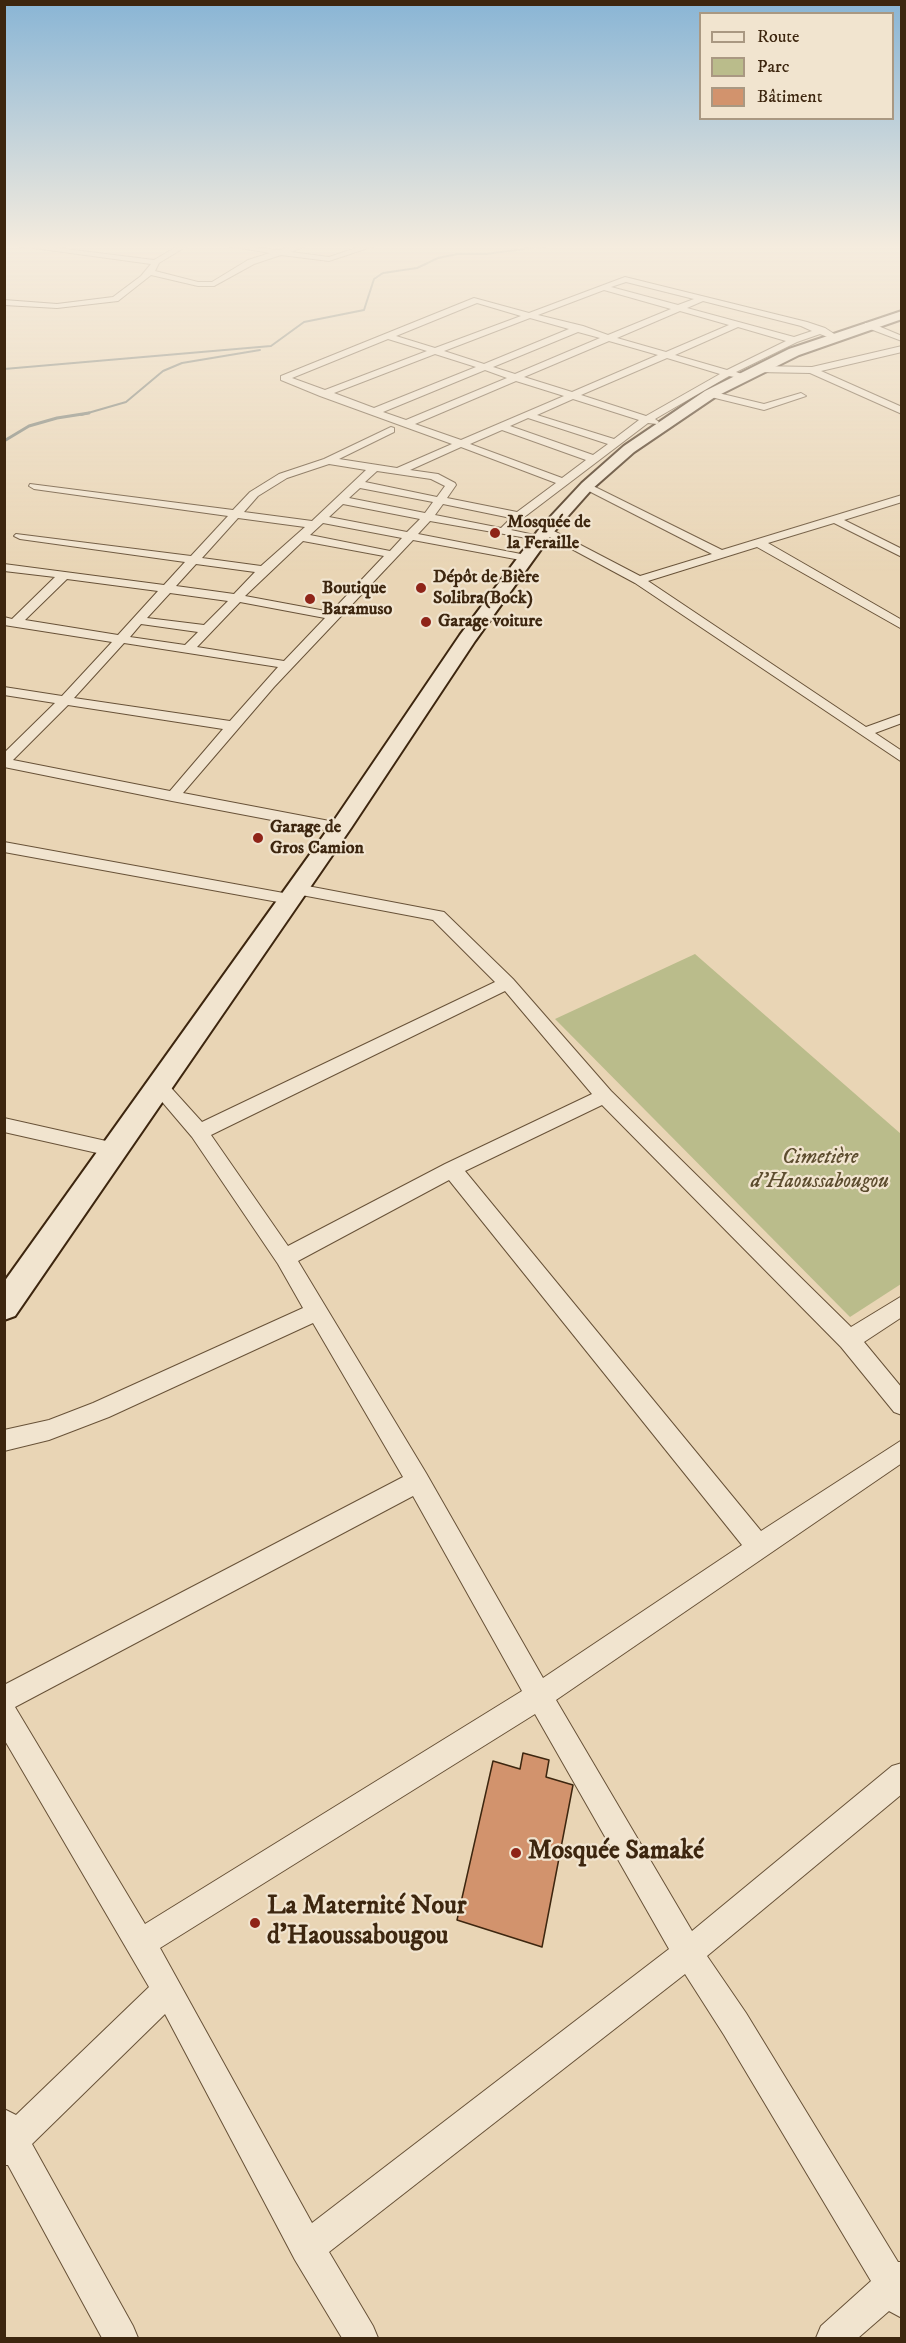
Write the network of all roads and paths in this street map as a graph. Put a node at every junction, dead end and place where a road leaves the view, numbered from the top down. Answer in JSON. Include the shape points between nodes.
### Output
{"nodes":[{"id":1,"x":340,"y":355,"type":"edge"},
{"id":2,"x":422,"y":355,"type":"edge"},
{"id":3,"x":446,"y":355,"type":"edge"},
{"id":4,"x":514,"y":355,"type":"edge"},
{"id":5,"x":568,"y":355,"type":"edge"},
{"id":6,"x":666,"y":355,"type":"edge"},
{"id":7,"x":674,"y":355,"type":"edge"},
{"id":8,"x":770,"y":355,"type":"edge"},
{"id":9,"x":782,"y":355,"type":"edge"},
{"id":10,"x":875,"y":355,"type":"edge"},
{"id":11,"x":483,"y":368,"type":"junction"},
{"id":12,"x":812,"y":370,"type":"junction"},
{"id":13,"x":743,"y":373,"type":"junction"},
{"id":14,"x":515,"y":378,"type":"junction"},
{"id":15,"x":323,"y":394,"type":"junction"},
{"id":16,"x":710,"y":394,"type":"junction"},
{"id":17,"x":570,"y":396,"type":"junction"},
{"id":18,"x":801,"y":396,"type":"dead end"},
{"id":19,"x":902,"y":411,"type":"edge"},
{"id":20,"x":374,"y":412,"type":"junction"},
{"id":21,"x":528,"y":414,"type":"junction"},
{"id":22,"x":654,"y":422,"type":"junction"},
{"id":23,"x":406,"y":424,"type":"junction"},
{"id":24,"x":501,"y":426,"type":"junction"},
{"id":25,"x":391,"y":430,"type":"dead end"},
{"id":26,"x":615,"y":443,"type":"junction"},
{"id":27,"x":461,"y":444,"type":"junction"},
{"id":28,"x":593,"y":459,"type":"junction"},
{"id":29,"x":328,"y":461,"type":"junction"},
{"id":30,"x":375,"y":467,"type":"junction"},
{"id":31,"x":398,"y":471,"type":"junction"},
{"id":32,"x":563,"y":482,"type":"junction"},
{"id":33,"x":357,"y":484,"type":"junction"},
{"id":34,"x":34,"y":486,"type":"dead end"},
{"id":35,"x":587,"y":486,"type":"junction"},
{"id":36,"x":902,"y":498,"type":"edge"},
{"id":37,"x":341,"y":500,"type":"junction"},
{"id":38,"x":442,"y":500,"type":"junction"},
{"id":39,"x":234,"y":514,"type":"junction"},
{"id":40,"x":519,"y":516,"type":"junction"},
{"id":41,"x":428,"y":517,"type":"junction"},
{"id":42,"x":835,"y":519,"type":"junction"},
{"id":43,"x":318,"y":522,"type":"junction"},
{"id":44,"x":504,"y":531,"type":"junction"},
{"id":45,"x":543,"y":535,"type":"junction"},
{"id":46,"x":20,"y":536,"type":"dead end"},
{"id":47,"x":410,"y":536,"type":"junction"},
{"id":48,"x":302,"y":537,"type":"junction"},
{"id":49,"x":759,"y":543,"type":"junction"},
{"id":50,"x":719,"y":554,"type":"junction"},
{"id":51,"x":902,"y":554,"type":"edge"},
{"id":52,"x":394,"y":555,"type":"junction"},
{"id":53,"x":526,"y":558,"type":"junction"},
{"id":54,"x":194,"y":559,"type":"junction"},
{"id":55,"x":4,"y":567,"type":"edge"},
{"id":56,"x":264,"y":570,"type":"junction"},
{"id":57,"x":63,"y":576,"type":"junction"},
{"id":58,"x":639,"y":580,"type":"junction"},
{"id":59,"x":167,"y":588,"type":"junction"},
{"id":60,"x":235,"y":598,"type":"junction"},
{"id":61,"x":333,"y":616,"type":"junction"},
{"id":62,"x":138,"y":620,"type":"junction"},
{"id":63,"x":10,"y":622,"type":"edge"},
{"id":64,"x":902,"y":625,"type":"edge"},
{"id":65,"x":205,"y":629,"type":"junction"},
{"id":66,"x":121,"y":640,"type":"junction"},
{"id":67,"x":188,"y":649,"type":"junction"},
{"id":68,"x":287,"y":664,"type":"junction"},
{"id":69,"x":4,"y":691,"type":"edge"},
{"id":70,"x":65,"y":700,"type":"junction"},
{"id":71,"x":902,"y":718,"type":"edge"},
{"id":72,"x":233,"y":726,"type":"junction"},
{"id":73,"x":866,"y":732,"type":"junction"},
{"id":74,"x":902,"y":758,"type":"edge"},
{"id":75,"x":4,"y":762,"type":"edge"},
{"id":76,"x":172,"y":797,"type":"junction"},
{"id":77,"x":340,"y":828,"type":"junction"},
{"id":78,"x":4,"y":847,"type":"edge"},
{"id":79,"x":293,"y":894,"type":"junction"},
{"id":80,"x":507,"y":983,"type":"junction"},
{"id":81,"x":158,"y":1085,"type":"junction"},
{"id":82,"x":604,"y":1096,"type":"junction"},
{"id":83,"x":4,"y":1125,"type":"edge"},
{"id":84,"x":199,"y":1132,"type":"junction"},
{"id":85,"x":115,"y":1150,"type":"junction"},
{"id":86,"x":452,"y":1169,"type":"junction"},
{"id":87,"x":285,"y":1258,"type":"junction"},
{"id":88,"x":7,"y":1299,"type":"edge"},
{"id":89,"x":902,"y":1305,"type":"edge"},
{"id":90,"x":318,"y":1311,"type":"junction"},
{"id":91,"x":849,"y":1340,"type":"junction"},
{"id":92,"x":902,"y":1405,"type":"edge"},
{"id":93,"x":4,"y":1441,"type":"edge"},
{"id":94,"x":902,"y":1450,"type":"edge"},
{"id":95,"x":418,"y":1482,"type":"junction"},
{"id":96,"x":758,"y":1546,"type":"junction"},
{"id":97,"x":539,"y":1696,"type":"junction"},
{"id":98,"x":4,"y":1699,"type":"edge"},
{"id":99,"x":4,"y":1713,"type":"edge"},
{"id":100,"x":902,"y":1776,"type":"edge"},
{"id":101,"x":140,"y":1944,"type":"junction"},
{"id":102,"x":688,"y":1953,"type":"junction"},
{"id":103,"x":168,"y":1990,"type":"junction"},
{"id":104,"x":7,"y":2140,"type":"edge"},
{"id":105,"x":307,"y":2248,"type":"junction"},
{"id":106,"x":898,"y":2288,"type":"edge"},
{"id":107,"x":121,"y":2338,"type":"edge"},
{"id":108,"x":361,"y":2338,"type":"edge"},
{"id":109,"x":833,"y":2338,"type":"edge"}],
"edges":[{"from":1,"to":15,"type":"street","via":[[284,378]]},
{"from":2,"to":15,"type":"street"},
{"from":3,"to":11,"type":"street"},
{"from":4,"to":11,"type":"street"},
{"from":5,"to":14,"type":"street"},
{"from":6,"to":17,"type":"street"},
{"from":7,"to":13,"type":"street"},
{"from":8,"to":13,"type":"street"},
{"from":9,"to":13,"type":"street"},
{"from":10,"to":12,"type":"street"},
{"from":11,"to":14,"type":"street"},
{"from":11,"to":20,"type":"street"},
{"from":12,"to":13,"type":"street"},
{"from":12,"to":19,"type":"street"},
{"from":13,"to":16,"type":"street"},
{"from":13,"to":22,"type":"street"},
{"from":14,"to":17,"type":"street"},
{"from":14,"to":23,"type":"street"},
{"from":15,"to":20,"type":"street"},
{"from":16,"to":18,"type":"street","via":[[764,407]]},
{"from":16,"to":22,"type":"street"},
{"from":17,"to":21,"type":"street"},
{"from":17,"to":22,"type":"street"},
{"from":20,"to":23,"type":"street"},
{"from":21,"to":24,"type":"street"},
{"from":21,"to":26,"type":"street"},
{"from":22,"to":26,"type":"street"},
{"from":22,"to":35,"type":"street"},
{"from":23,"to":27,"type":"street"},
{"from":24,"to":27,"type":"street"},
{"from":24,"to":28,"type":"street"},
{"from":25,"to":29,"type":"street"},
{"from":26,"to":28,"type":"street"},
{"from":27,"to":31,"type":"street"},
{"from":27,"to":32,"type":"street"},
{"from":28,"to":32,"type":"street"},
{"from":29,"to":30,"type":"street"},
{"from":29,"to":39,"type":"street","via":[[283,476],[254,494]]},
{"from":30,"to":31,"type":"street"},
{"from":30,"to":33,"type":"street"},
{"from":31,"to":38,"type":"street","via":[[448,482],[451,485]]},
{"from":32,"to":40,"type":"street"},
{"from":33,"to":37,"type":"street"},
{"from":33,"to":38,"type":"street"},
{"from":34,"to":39,"type":"street"},
{"from":35,"to":45,"type":"street"},
{"from":35,"to":50,"type":"street"},
{"from":36,"to":42,"type":"street"},
{"from":37,"to":41,"type":"street"},
{"from":37,"to":43,"type":"street"},
{"from":38,"to":40,"type":"street"},
{"from":38,"to":41,"type":"street"},
{"from":39,"to":43,"type":"street"},
{"from":39,"to":54,"type":"street"},
{"from":40,"to":44,"type":"street"},
{"from":41,"to":44,"type":"street"},
{"from":41,"to":47,"type":"street"},
{"from":42,"to":49,"type":"street"},
{"from":42,"to":51,"type":"street"},
{"from":43,"to":47,"type":"street"},
{"from":43,"to":48,"type":"street"},
{"from":44,"to":45,"type":"street"},
{"from":45,"to":53,"type":"street"},
{"from":45,"to":58,"type":"street"},
{"from":46,"to":54,"type":"street"},
{"from":47,"to":52,"type":"street"},
{"from":47,"to":53,"type":"street"},
{"from":48,"to":52,"type":"street"},
{"from":48,"to":56,"type":"street"},
{"from":49,"to":50,"type":"street"},
{"from":49,"to":64,"type":"street"},
{"from":50,"to":58,"type":"street"},
{"from":52,"to":61,"type":"street"},
{"from":53,"to":77,"type":"street"},
{"from":54,"to":56,"type":"street"},
{"from":54,"to":59,"type":"street"},
{"from":55,"to":57,"type":"street"},
{"from":56,"to":60,"type":"street"},
{"from":57,"to":59,"type":"street"},
{"from":57,"to":63,"type":"street"},
{"from":58,"to":73,"type":"street"},
{"from":59,"to":60,"type":"street"},
{"from":59,"to":62,"type":"street"},
{"from":60,"to":61,"type":"street"},
{"from":60,"to":65,"type":"street"},
{"from":61,"to":68,"type":"street"},
{"from":62,"to":65,"type":"street"},
{"from":62,"to":66,"type":"street"},
{"from":63,"to":66,"type":"street"},
{"from":65,"to":67,"type":"street"},
{"from":66,"to":67,"type":"street"},
{"from":66,"to":70,"type":"street"},
{"from":67,"to":68,"type":"street"},
{"from":68,"to":72,"type":"street"},
{"from":69,"to":70,"type":"street"},
{"from":70,"to":72,"type":"street"},
{"from":70,"to":75,"type":"street"},
{"from":71,"to":73,"type":"street"},
{"from":72,"to":76,"type":"street"},
{"from":73,"to":74,"type":"street"},
{"from":75,"to":76,"type":"street"},
{"from":76,"to":77,"type":"street"},
{"from":77,"to":79,"type":"street"},
{"from":78,"to":79,"type":"street"},
{"from":79,"to":80,"type":"street","via":[[438,916]]},
{"from":79,"to":81,"type":"street"},
{"from":80,"to":82,"type":"street"},
{"from":80,"to":84,"type":"street"},
{"from":81,"to":84,"type":"street"},
{"from":81,"to":85,"type":"street"},
{"from":82,"to":86,"type":"street"},
{"from":82,"to":91,"type":"street"},
{"from":83,"to":85,"type":"street"},
{"from":84,"to":87,"type":"street"},
{"from":85,"to":88,"type":"street"},
{"from":86,"to":87,"type":"street"},
{"from":86,"to":96,"type":"street"},
{"from":87,"to":90,"type":"street"},
{"from":89,"to":91,"type":"street"},
{"from":90,"to":93,"type":"street","via":[[101,1410],[50,1430]]},
{"from":90,"to":95,"type":"street"},
{"from":91,"to":92,"type":"street"},
{"from":94,"to":96,"type":"street"},
{"from":95,"to":97,"type":"street"},
{"from":95,"to":98,"type":"street"},
{"from":96,"to":97,"type":"street"},
{"from":97,"to":101,"type":"street"},
{"from":97,"to":102,"type":"street"},
{"from":99,"to":101,"type":"street"},
{"from":100,"to":102,"type":"street"},
{"from":101,"to":103,"type":"street"},
{"from":102,"to":105,"type":"street"},
{"from":102,"to":106,"type":"street"},
{"from":103,"to":104,"type":"street"},
{"from":103,"to":105,"type":"street"},
{"from":104,"to":107,"type":"street"},
{"from":105,"to":108,"type":"street"},
{"from":106,"to":109,"type":"street"}]}
